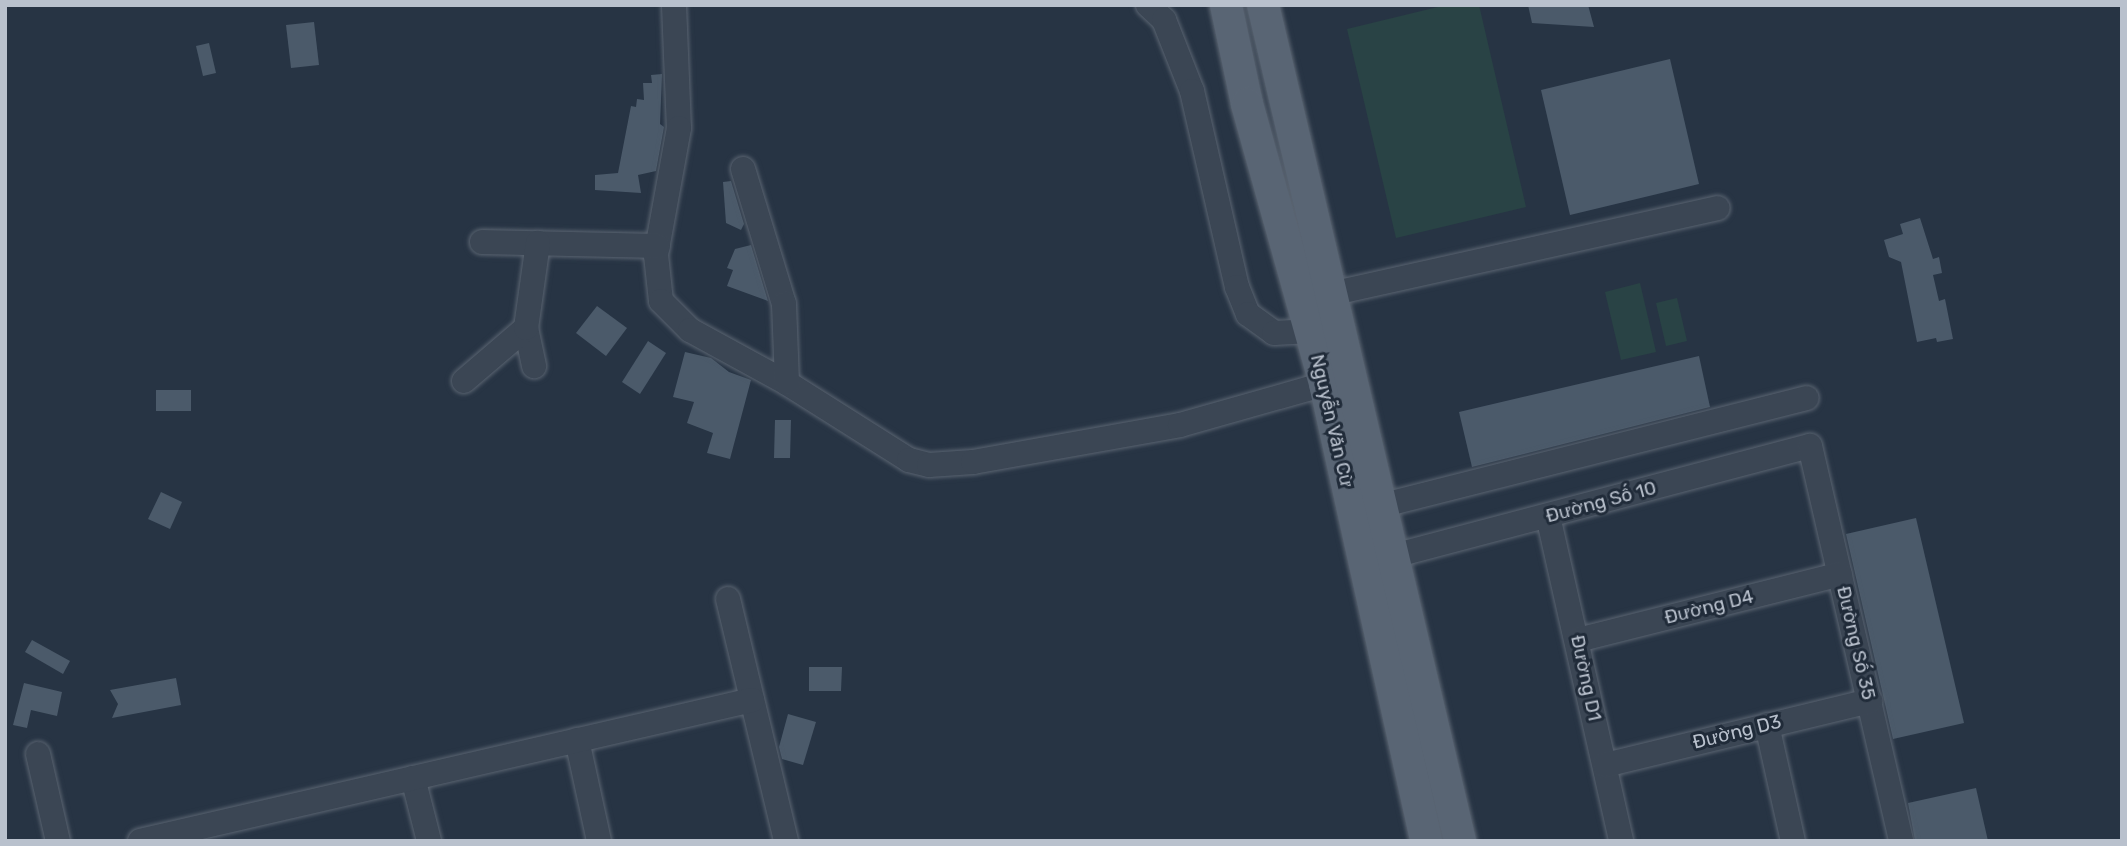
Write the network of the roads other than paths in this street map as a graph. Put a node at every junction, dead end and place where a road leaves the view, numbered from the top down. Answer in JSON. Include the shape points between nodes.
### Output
{"nodes":[{"id":1,"x":674,"y":5,"type":"edge"},
{"id":2,"x":1148,"y":5,"type":"edge"},
{"id":3,"x":1226,"y":5,"type":"edge"},
{"id":4,"x":1263,"y":5,"type":"edge"},
{"id":5,"x":743,"y":169,"type":"dead end"},
{"id":6,"x":1718,"y":208,"type":"dead end"},
{"id":7,"x":482,"y":242,"type":"dead end"},
{"id":8,"x":538,"y":243,"type":"junction"},
{"id":9,"x":658,"y":246,"type":"junction"},
{"id":10,"x":1330,"y":294,"type":"junction"},
{"id":11,"x":526,"y":328,"type":"junction"},
{"id":12,"x":1310,"y":331,"type":"junction"},
{"id":13,"x":534,"y":366,"type":"dead end"},
{"id":14,"x":464,"y":381,"type":"dead end"},
{"id":15,"x":787,"y":383,"type":"junction"},
{"id":16,"x":1325,"y":384,"type":"junction"},
{"id":17,"x":1807,"y":398,"type":"dead end"},
{"id":18,"x":1810,"y":446,"type":"joint"},
{"id":19,"x":1380,"y":506,"type":"junction"},
{"id":20,"x":1548,"y":516,"type":"junction"},
{"id":21,"x":1378,"y":559,"type":"junction"},
{"id":22,"x":1840,"y":573,"type":"junction"},
{"id":23,"x":728,"y":599,"type":"dead end"},
{"id":24,"x":1578,"y":640,"type":"junction"},
{"id":25,"x":752,"y":700,"type":"junction"},
{"id":26,"x":1870,"y":701,"type":"junction"},
{"id":27,"x":1767,"y":725,"type":"junction"},
{"id":28,"x":577,"y":740,"type":"junction"},
{"id":29,"x":38,"y":754,"type":"dead end"},
{"id":30,"x":1605,"y":765,"type":"junction"},
{"id":31,"x":413,"y":778,"type":"junction"},
{"id":32,"x":58,"y":841,"type":"edge"},
{"id":33,"x":140,"y":841,"type":"edge"},
{"id":34,"x":429,"y":841,"type":"edge"},
{"id":35,"x":599,"y":841,"type":"edge"},
{"id":36,"x":786,"y":841,"type":"edge"},
{"id":37,"x":1426,"y":841,"type":"edge"},
{"id":38,"x":1460,"y":841,"type":"edge"},
{"id":39,"x":1620,"y":841,"type":"edge"},
{"id":40,"x":1793,"y":841,"type":"edge"},
{"id":41,"x":1901,"y":841,"type":"edge"}],
"edges":[{"from":1,"to":9,"type":"street","via":[[679,128]]},
{"from":2,"to":12,"type":"street","via":[[1164,20],[1192,91],[1237,287],[1248,314],[1274,333]]},
{"from":3,"to":12,"type":"main road","name":"Nguyễn Văn Cừ","via":[[1247,104]]},
{"from":4,"to":10,"type":"main road","name":"Nguyễn Văn Cừ"},
{"from":5,"to":15,"type":"street","via":[[784,304]]},
{"from":6,"to":10,"type":"street"},
{"from":7,"to":8,"type":"street"},
{"from":8,"to":9,"type":"street"},
{"from":8,"to":11,"type":"street"},
{"from":9,"to":15,"type":"street","via":[[668,311]]},
{"from":10,"to":19,"type":"main road","name":"Nguyễn Văn Cừ"},
{"from":11,"to":13,"type":"street"},
{"from":11,"to":14,"type":"street"},
{"from":12,"to":16,"type":"main road","name":"Nguyễn Văn Cừ"},
{"from":15,"to":16,"type":"street","via":[[909,460],[945,466],[1180,425]]},
{"from":16,"to":21,"type":"main road","name":"Nguyễn Văn Cừ"},
{"from":17,"to":19,"type":"street"},
{"from":18,"to":20,"type":"street","name":"Đường Số 10"},
{"from":18,"to":22,"type":"street","name":"Đường Số 35"},
{"from":19,"to":21,"type":"main road","name":"Nguyễn Văn Cừ"},
{"from":20,"to":21,"type":"street","name":"Đường Số 10"},
{"from":20,"to":24,"type":"street","name":"Đường D1"},
{"from":21,"to":37,"type":"main road","name":"Nguyễn Văn Cừ"},
{"from":21,"to":38,"type":"main road","name":"Nguyễn Văn Cừ"},
{"from":22,"to":24,"type":"street","name":"Đường D4"},
{"from":22,"to":26,"type":"street","name":"Đường Số 35"},
{"from":23,"to":25,"type":"street"},
{"from":24,"to":30,"type":"street","name":"Đường D1"},
{"from":25,"to":28,"type":"street"},
{"from":25,"to":36,"type":"street"},
{"from":26,"to":27,"type":"street","name":"Đường D3"},
{"from":26,"to":41,"type":"street","name":"Đường Số 35"},
{"from":27,"to":30,"type":"street","name":"Đường D3"},
{"from":27,"to":40,"type":"street"},
{"from":28,"to":31,"type":"street"},
{"from":28,"to":35,"type":"street"},
{"from":29,"to":32,"type":"street"},
{"from":30,"to":39,"type":"street","name":"Đường D1"},
{"from":31,"to":33,"type":"street"},
{"from":31,"to":34,"type":"street"}]}
